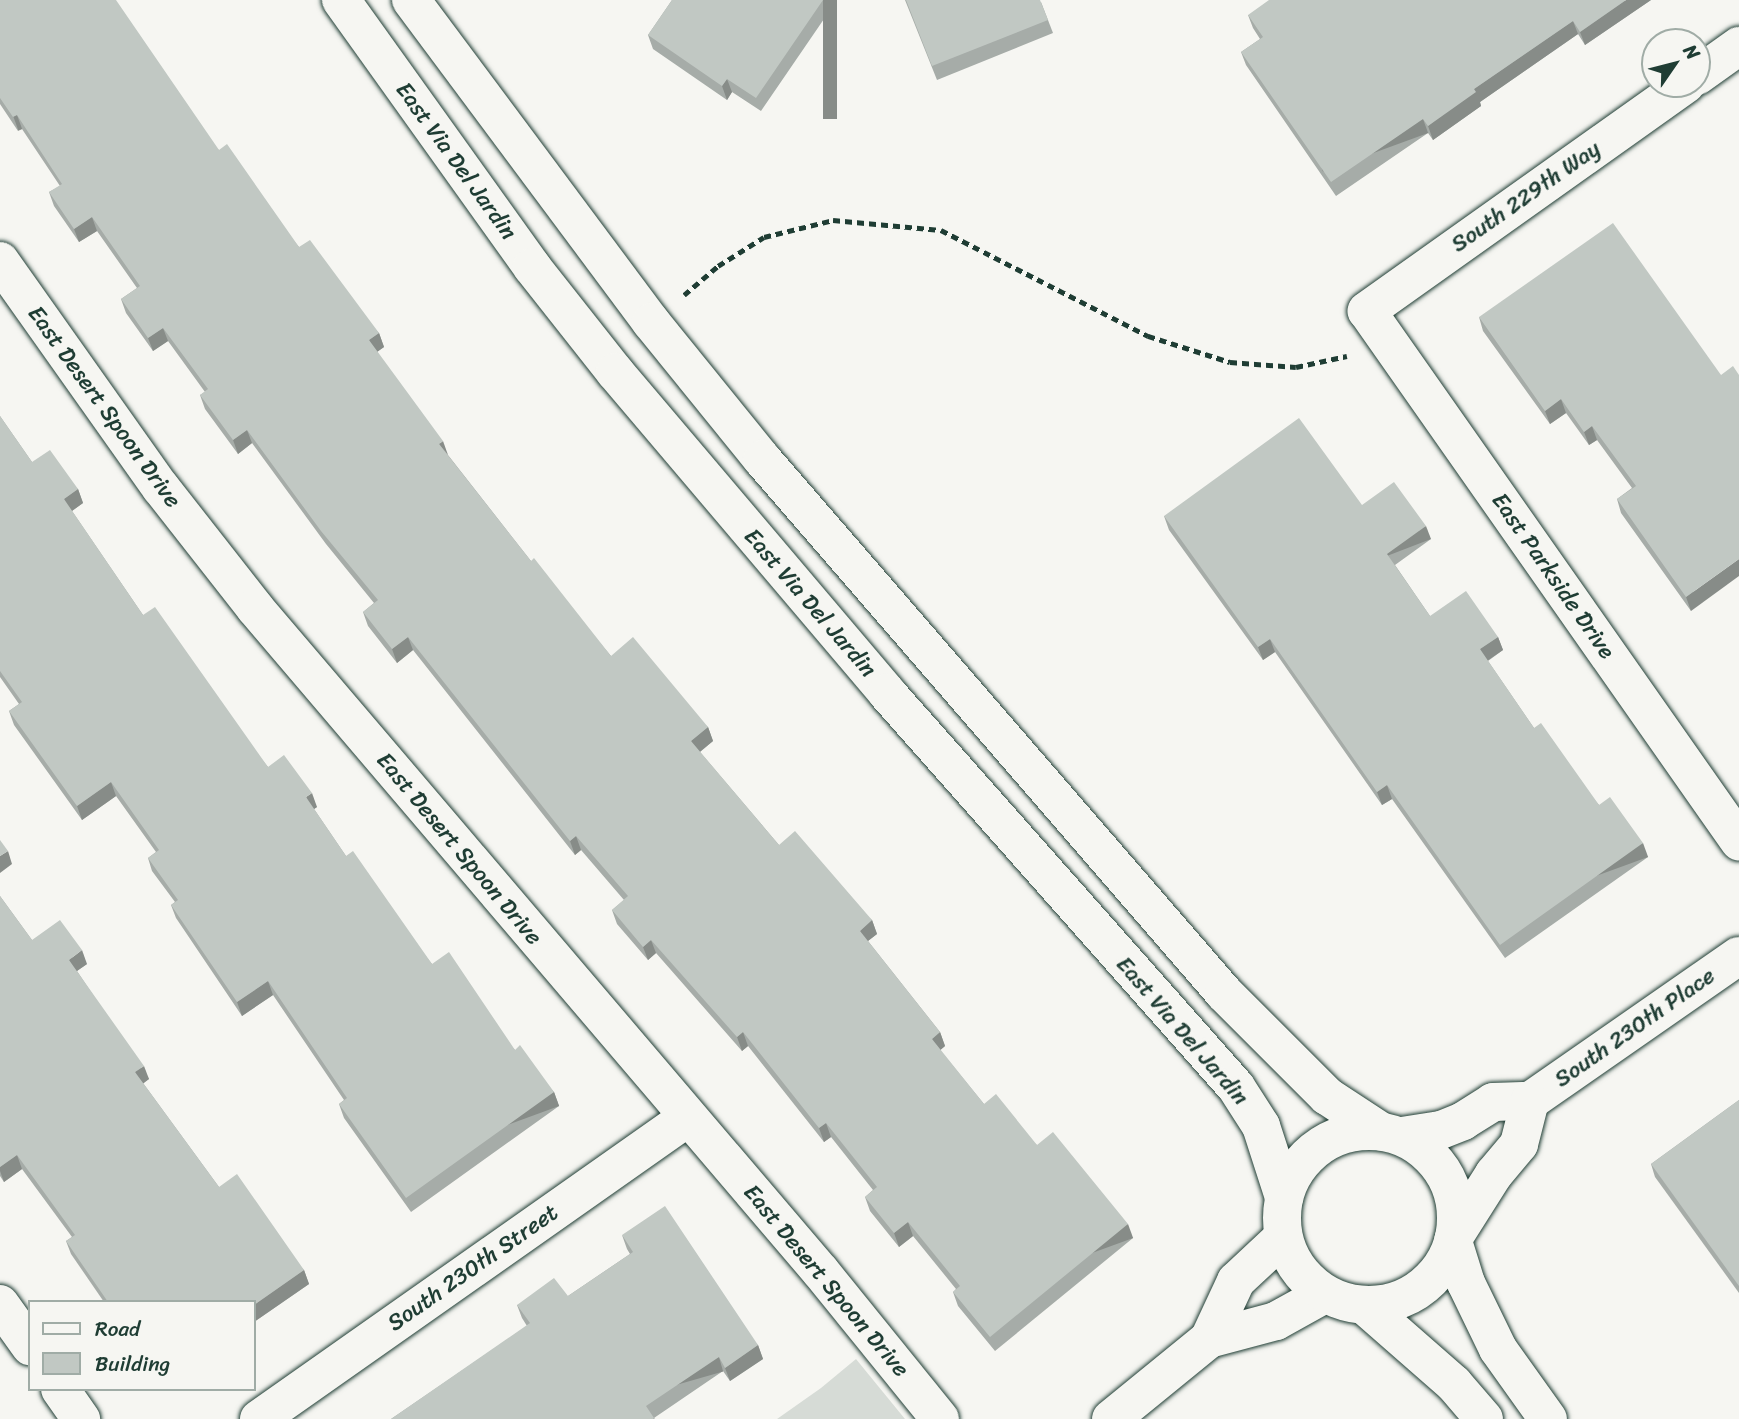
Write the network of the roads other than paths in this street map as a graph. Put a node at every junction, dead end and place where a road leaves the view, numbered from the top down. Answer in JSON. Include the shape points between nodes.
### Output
{"nodes":[{"id":1,"x":341,"y":0,"type":"edge"},
{"id":2,"x":411,"y":0,"type":"edge"},
{"id":3,"x":1739,"y":46,"type":"edge"},
{"id":4,"x":1711,"y":66,"type":"edge"},
{"id":5,"x":1666,"y":98,"type":"edge"},
{"id":6,"x":0,"y":261,"type":"edge"},
{"id":7,"x":1367,"y":311,"type":"joint"},
{"id":8,"x":1739,"y":841,"type":"edge"},
{"id":9,"x":1739,"y":956,"type":"edge"},
{"id":10,"x":1530,"y":1101,"type":"junction"},
{"id":11,"x":687,"y":1118,"type":"junction"},
{"id":12,"x":1391,"y":1134,"type":"junction"},
{"id":13,"x":1283,"y":1197,"type":"junction"},
{"id":14,"x":1283,"y":1237,"type":"junction"},
{"id":15,"x":1454,"y":1239,"type":"junction"},
{"id":16,"x":1325,"y":1294,"type":"junction"},
{"id":17,"x":0,"y":1304,"type":"edge"},
{"id":18,"x":1365,"y":1306,"type":"junction"},
{"id":19,"x":1209,"y":1339,"type":"junction"},
{"id":20,"x":28,"y":1343,"type":"edge"},
{"id":21,"x":61,"y":1391,"type":"edge"},
{"id":22,"x":81,"y":1419,"type":"edge"},
{"id":23,"x":259,"y":1419,"type":"edge"},
{"id":24,"x":940,"y":1419,"type":"edge"},
{"id":25,"x":1111,"y":1419,"type":"edge"},
{"id":26,"x":1484,"y":1419,"type":"edge"},
{"id":27,"x":1548,"y":1419,"type":"edge"}],
"edges":[{"from":1,"to":13,"type":"street","name":"East Via Del Jardin","via":[[532,267],[615,372],[914,724],[1236,1087],[1261,1126]]},
{"from":2,"to":12,"type":"street","via":[[651,322],[762,459],[1224,993],[1327,1096]]},
{"from":3,"to":4,"type":"street"},
{"from":5,"to":7,"type":"street","name":"South 229th Way"},
{"from":6,"to":11,"type":"street","name":"East Desert Spoon Drive","via":[[161,488],[255,608]]},
{"from":7,"to":8,"type":"street","name":"East Parkside Drive"},
{"from":9,"to":10,"type":"street","name":"South 230th Place"},
{"from":10,"to":12,"type":"street","name":"South 230th Place","via":[[1493,1102],[1441,1130]]},
{"from":10,"to":15,"type":"street","name":"South 230th Place","via":[[1520,1144],[1494,1174]]},
{"from":11,"to":23,"type":"street","name":"South 230th Street"},
{"from":11,"to":24,"type":"street","name":"East Desert Spoon Drive"},
{"from":12,"to":13,"type":"street","via":[[1355,1131],[1330,1139],[1309,1153],[1293,1173]]},
{"from":12,"to":15,"type":"street","via":[[1423,1149],[1440,1167],[1456,1213]]},
{"from":13,"to":14,"type":"street"},
{"from":14,"to":16,"type":"street","via":[[1291,1259]]},
{"from":14,"to":19,"type":"street","via":[[1236,1281]]},
{"from":15,"to":18,"type":"street","via":[[1444,1262],[1420,1288],[1389,1303]]},
{"from":15,"to":27,"type":"street","via":[[1466,1283],[1498,1349]]},
{"from":16,"to":18,"type":"street"},
{"from":16,"to":19,"type":"street","via":[[1276,1321]]},
{"from":17,"to":20,"type":"street"},
{"from":18,"to":26,"type":"street","via":[[1454,1384]]},
{"from":19,"to":25,"type":"street"},
{"from":21,"to":22,"type":"street"}]}
